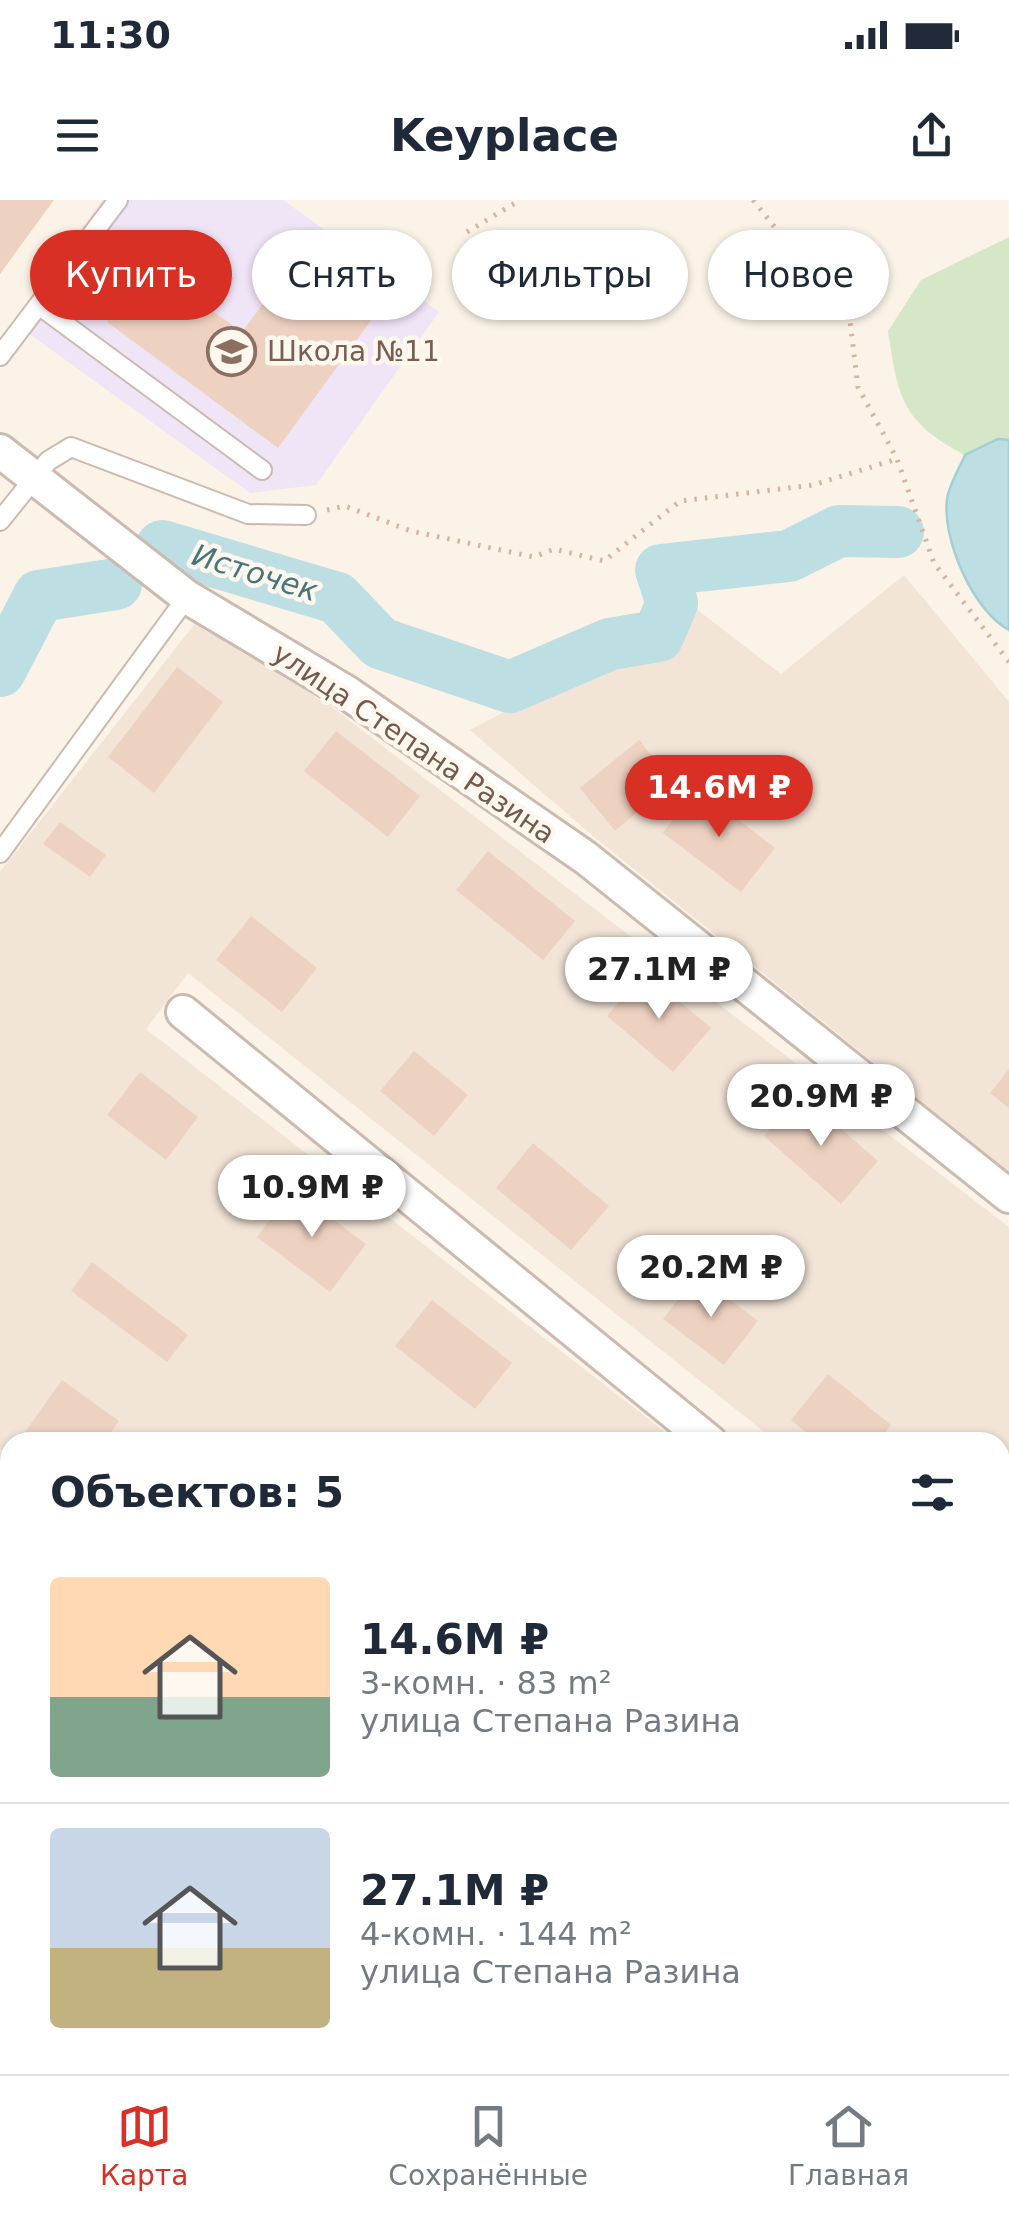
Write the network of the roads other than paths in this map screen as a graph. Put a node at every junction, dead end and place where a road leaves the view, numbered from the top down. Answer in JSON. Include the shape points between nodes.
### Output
{"nodes":[{"id":1,"x":118,"y":200,"type":"edge"},
{"id":2,"x":96,"y":230,"type":"edge"},
{"id":3,"x":30,"y":318,"type":"edge"},
{"id":4,"x":59,"y":320,"type":"edge"},
{"id":5,"x":0,"y":356,"type":"edge"},
{"id":6,"x":0,"y":450,"type":"edge"},
{"id":7,"x":262,"y":470,"type":"dead end"},
{"id":8,"x":34,"y":476,"type":"junction"},
{"id":9,"x":306,"y":515,"type":"road end"},
{"id":10,"x":0,"y":521,"type":"edge"},
{"id":11,"x":187,"y":596,"type":"junction"},
{"id":12,"x":0,"y":854,"type":"edge"},
{"id":13,"x":183,"y":1012,"type":"dead end"},
{"id":14,"x":1009,"y":1196,"type":"edge"},
{"id":15,"x":698,"y":1432,"type":"edge"}],
"edges":[{"from":1,"to":2,"type":"lane"},
{"from":3,"to":5,"type":"lane"},
{"from":4,"to":7,"type":"lane"},
{"from":6,"to":8,"type":"street","name":"улица Степана Разина"},
{"from":8,"to":9,"type":"lane","via":[[71,447],[248,514]]},
{"from":8,"to":10,"type":"lane"},
{"from":8,"to":11,"type":"street","name":"улица Степана Разина"},
{"from":11,"to":12,"type":"lane"},
{"from":11,"to":14,"type":"street","name":"улица Степана Разина","via":[[346,692],[586,858]]},
{"from":13,"to":15,"type":"street"}]}
